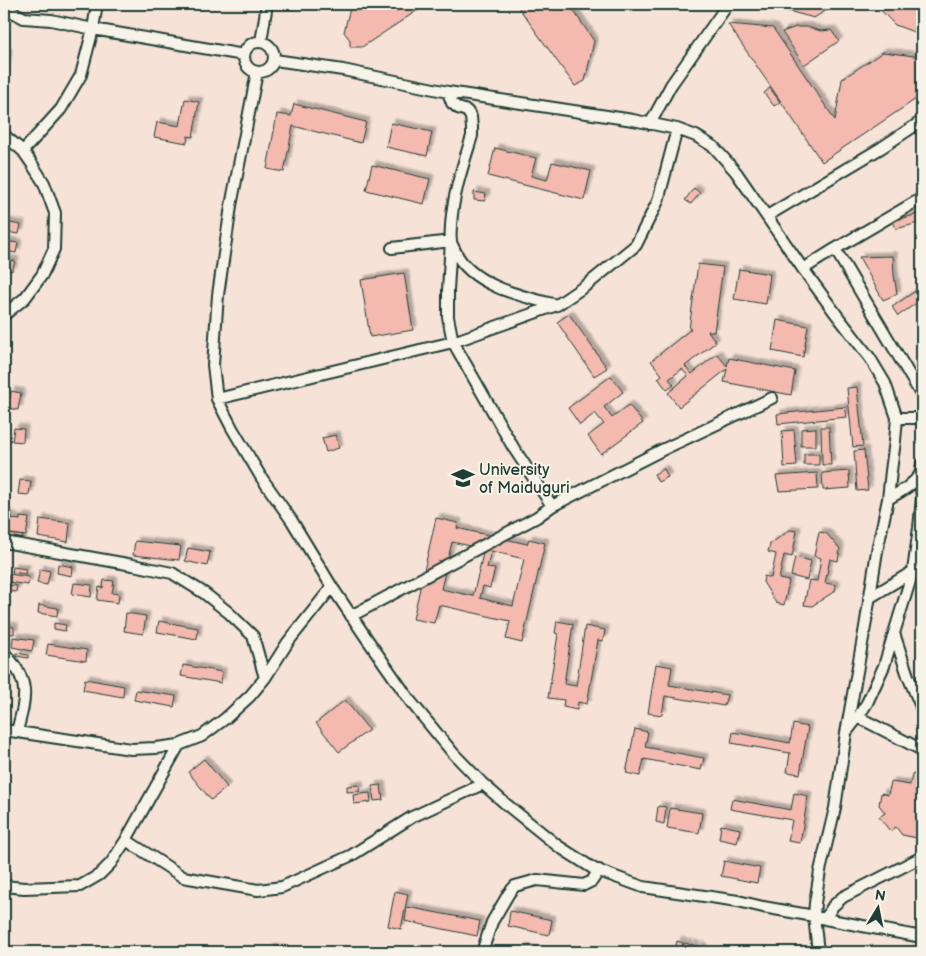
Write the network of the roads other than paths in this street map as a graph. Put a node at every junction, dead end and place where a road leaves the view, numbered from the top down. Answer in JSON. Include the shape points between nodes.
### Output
{"nodes":[{"id":1,"x":9,"y":4,"type":"edge"},
{"id":2,"x":98,"y":4,"type":"edge"},
{"id":3,"x":267,"y":4,"type":"edge"},
{"id":4,"x":728,"y":4,"type":"edge"},
{"id":5,"x":93,"y":29,"type":"junction"},
{"id":6,"x":262,"y":42,"type":"junction"},
{"id":7,"x":244,"y":55,"type":"junction"},
{"id":8,"x":275,"y":60,"type":"junction"},
{"id":9,"x":257,"y":72,"type":"junction"},
{"id":10,"x":448,"y":92,"type":"junction"},
{"id":11,"x":922,"y":121,"type":"edge"},
{"id":12,"x":650,"y":124,"type":"junction"},
{"id":13,"x":676,"y":129,"type":"junction"},
{"id":14,"x":4,"y":134,"type":"edge"},
{"id":15,"x":23,"y":151,"type":"junction"},
{"id":16,"x":922,"y":198,"type":"edge"},
{"id":17,"x":767,"y":216,"type":"junction"},
{"id":18,"x":451,"y":241,"type":"junction"},
{"id":19,"x":392,"y":248,"type":"dead end"},
{"id":20,"x":835,"y":248,"type":"junction"},
{"id":21,"x":803,"y":269,"type":"junction"},
{"id":22,"x":557,"y":304,"type":"junction"},
{"id":23,"x":4,"y":315,"type":"edge"},
{"id":24,"x":453,"y":342,"type":"junction"},
{"id":25,"x":922,"y":396,"type":"edge"},
{"id":26,"x":772,"y":398,"type":"dead end"},
{"id":27,"x":217,"y":399,"type":"junction"},
{"id":28,"x":897,"y":418,"type":"junction"},
{"id":29,"x":922,"y":418,"type":"edge"},
{"id":30,"x":922,"y":470,"type":"edge"},
{"id":31,"x":888,"y":499,"type":"junction"},
{"id":32,"x":552,"y":506,"type":"junction"},
{"id":33,"x":4,"y":542,"type":"edge"},
{"id":34,"x":918,"y":568,"type":"edge"},
{"id":35,"x":332,"y":587,"type":"junction"},
{"id":36,"x":869,"y":598,"type":"junction"},
{"id":37,"x":351,"y":616,"type":"junction"},
{"id":38,"x":894,"y":633,"type":"junction"},
{"id":39,"x":4,"y":652,"type":"edge"},
{"id":40,"x":265,"y":678,"type":"junction"},
{"id":41,"x":922,"y":709,"type":"edge"},
{"id":42,"x":858,"y":717,"type":"junction"},
{"id":43,"x":4,"y":730,"type":"edge"},
{"id":44,"x":17,"y":731,"type":"junction"},
{"id":45,"x":846,"y":733,"type":"junction"},
{"id":46,"x":179,"y":745,"type":"junction"},
{"id":47,"x":922,"y":750,"type":"edge"},
{"id":48,"x":484,"y":784,"type":"junction"},
{"id":49,"x":126,"y":840,"type":"junction"},
{"id":50,"x":922,"y":857,"type":"edge"},
{"id":51,"x":599,"y":870,"type":"junction"},
{"id":52,"x":4,"y":886,"type":"edge"},
{"id":53,"x":814,"y":916,"type":"junction"},
{"id":54,"x":825,"y":919,"type":"junction"},
{"id":55,"x":922,"y":936,"type":"edge"},
{"id":56,"x":482,"y":952,"type":"edge"},
{"id":57,"x":818,"y":952,"type":"edge"}],
"edges":[{"from":1,"to":5,"type":"street","via":[[9,10],[24,18]]},
{"from":2,"to":5,"type":"street"},
{"from":3,"to":6,"type":"street"},
{"from":4,"to":12,"type":"street","via":[[671,85]]},
{"from":5,"to":7,"type":"street"},
{"from":5,"to":15,"type":"street","via":[[81,75],[61,108]]},
{"from":6,"to":7,"type":"street","via":[[250,45]]},
{"from":6,"to":8,"type":"street","via":[[272,49]]},
{"from":7,"to":9,"type":"street","via":[[247,66]]},
{"from":8,"to":9,"type":"street","via":[[268,70]]},
{"from":8,"to":10,"type":"street","via":[[343,70]]},
{"from":9,"to":27,"type":"street","via":[[231,206],[218,295],[212,365]]},
{"from":10,"to":12,"type":"street"},
{"from":10,"to":18,"type":"street","via":[[452,103],[469,113],[472,128],[456,190]]},
{"from":11,"to":17,"type":"street"},
{"from":12,"to":13,"type":"street"},
{"from":13,"to":17,"type":"street","via":[[714,147]]},
{"from":13,"to":22,"type":"street","via":[[658,201],[636,245],[588,284]]},
{"from":14,"to":15,"type":"street"},
{"from":15,"to":23,"type":"street","via":[[44,183],[55,213],[54,249],[42,275],[25,298]]},
{"from":16,"to":20,"type":"street"},
{"from":17,"to":21,"type":"street"},
{"from":18,"to":19,"type":"street"},
{"from":18,"to":22,"type":"street","via":[[469,270],[487,282],[519,295]]},
{"from":18,"to":24,"type":"street","via":[[448,317]]},
{"from":20,"to":21,"type":"street"},
{"from":20,"to":25,"type":"street"},
{"from":21,"to":28,"type":"street","via":[[870,358],[885,383]]},
{"from":22,"to":24,"type":"street"},
{"from":24,"to":27,"type":"street"},
{"from":24,"to":32,"type":"street","via":[[513,448]]},
{"from":26,"to":32,"type":"street"},
{"from":27,"to":35,"type":"street","via":[[261,477]]},
{"from":28,"to":29,"type":"street"},
{"from":28,"to":31,"type":"street"},
{"from":30,"to":31,"type":"street","via":[[907,489]]},
{"from":30,"to":34,"type":"street"},
{"from":31,"to":36,"type":"street"},
{"from":32,"to":37,"type":"street"},
{"from":33,"to":40,"type":"street","via":[[133,564],[172,574],[204,593],[254,636]]},
{"from":34,"to":36,"type":"street"},
{"from":34,"to":38,"type":"street"},
{"from":35,"to":37,"type":"street"},
{"from":35,"to":40,"type":"street","via":[[288,642]]},
{"from":36,"to":45,"type":"street"},
{"from":37,"to":48,"type":"street","via":[[411,702],[453,753]]},
{"from":38,"to":41,"type":"street"},
{"from":38,"to":42,"type":"street","via":[[884,666]]},
{"from":39,"to":44,"type":"street","via":[[24,683],[24,703]]},
{"from":40,"to":46,"type":"street","via":[[226,718],[202,736]]},
{"from":42,"to":45,"type":"street"},
{"from":42,"to":47,"type":"street"},
{"from":43,"to":44,"type":"street"},
{"from":44,"to":46,"type":"street","via":[[131,749]]},
{"from":45,"to":53,"type":"street"},
{"from":46,"to":49,"type":"street"},
{"from":48,"to":49,"type":"street","via":[[412,817],[352,855],[282,887],[258,890],[183,877]]},
{"from":48,"to":51,"type":"street","via":[[558,846]]},
{"from":49,"to":52,"type":"street","via":[[99,875],[80,886]]},
{"from":50,"to":54,"type":"street","via":[[844,897]]},
{"from":51,"to":53,"type":"street","via":[[643,887]]},
{"from":51,"to":56,"type":"street","via":[[592,881],[584,885],[537,880],[515,886],[492,922]]},
{"from":53,"to":54,"type":"street"},
{"from":53,"to":57,"type":"street"},
{"from":54,"to":55,"type":"street"}]}
